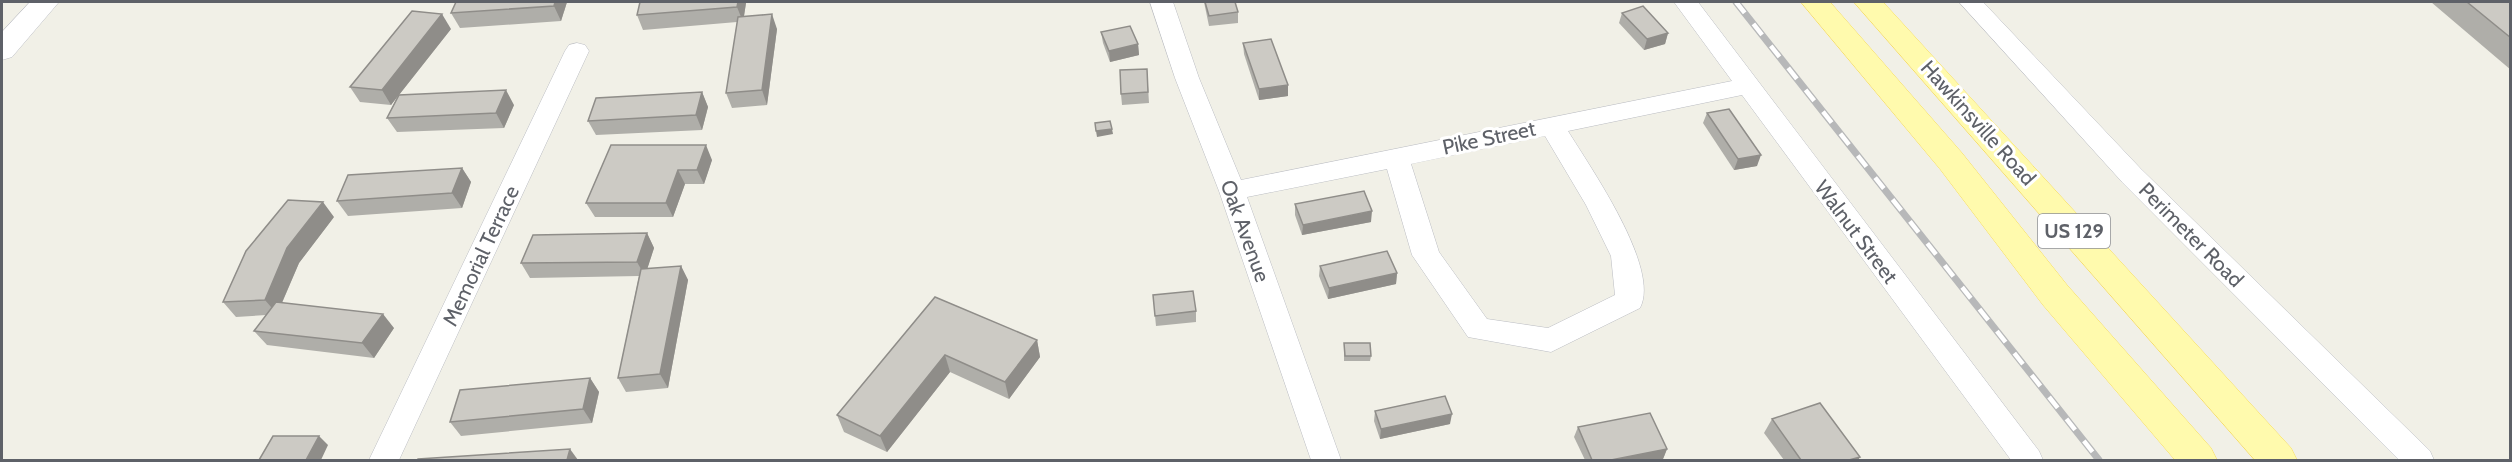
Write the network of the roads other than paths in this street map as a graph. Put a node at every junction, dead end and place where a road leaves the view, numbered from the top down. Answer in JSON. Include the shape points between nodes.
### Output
{"nodes":[{"id":1,"x":45,"y":2,"type":"edge"},
{"id":2,"x":1161,"y":2,"type":"edge"},
{"id":3,"x":1686,"y":2,"type":"edge"},
{"id":4,"x":1815,"y":2,"type":"edge"},
{"id":5,"x":1868,"y":2,"type":"edge"},
{"id":6,"x":1970,"y":2,"type":"edge"},
{"id":7,"x":2,"y":50,"type":"edge"},
{"id":8,"x":577,"y":51,"type":"dead end"},
{"id":9,"x":1747,"y":86,"type":"junction"},
{"id":10,"x":1551,"y":125,"type":"junction"},
{"id":11,"x":1396,"y":157,"type":"junction"},
{"id":12,"x":1232,"y":191,"type":"junction"},
{"id":13,"x":384,"y":460,"type":"edge"},
{"id":14,"x":1326,"y":460,"type":"edge"},
{"id":15,"x":2028,"y":460,"type":"edge"},
{"id":16,"x":2198,"y":460,"type":"edge"},
{"id":17,"x":2278,"y":460,"type":"edge"},
{"id":18,"x":2419,"y":460,"type":"edge"}],
"edges":[{"from":1,"to":7,"type":"main road"},
{"from":2,"to":12,"type":"street","name":"Oak Avenue"},
{"from":3,"to":9,"type":"street","name":"Walnut Street"},
{"from":4,"to":16,"type":"main road","name":"Hawkinsville Road","number":"US 129","via":[[1951,162],[2055,295]]},
{"from":5,"to":17,"type":"main road","name":"Hawkinsville Road","number":"US 129"},
{"from":6,"to":18,"type":"street","name":"Perimeter Road","via":[[2132,176]]},
{"from":8,"to":13,"type":"street","name":"Memorial Terrace"},
{"from":9,"to":10,"type":"street","name":"Pike Street"},
{"from":9,"to":15,"type":"street","name":"Walnut Street"},
{"from":10,"to":11,"type":"street","name":"Pike Street"},
{"from":10,"to":11,"type":"street","via":[[1598,202],[1625,256],[1630,300],[1551,340],[1478,329],[1426,255]]},
{"from":11,"to":12,"type":"street","name":"Pike Street"},
{"from":12,"to":14,"type":"street","name":"Oak Avenue"}]}
